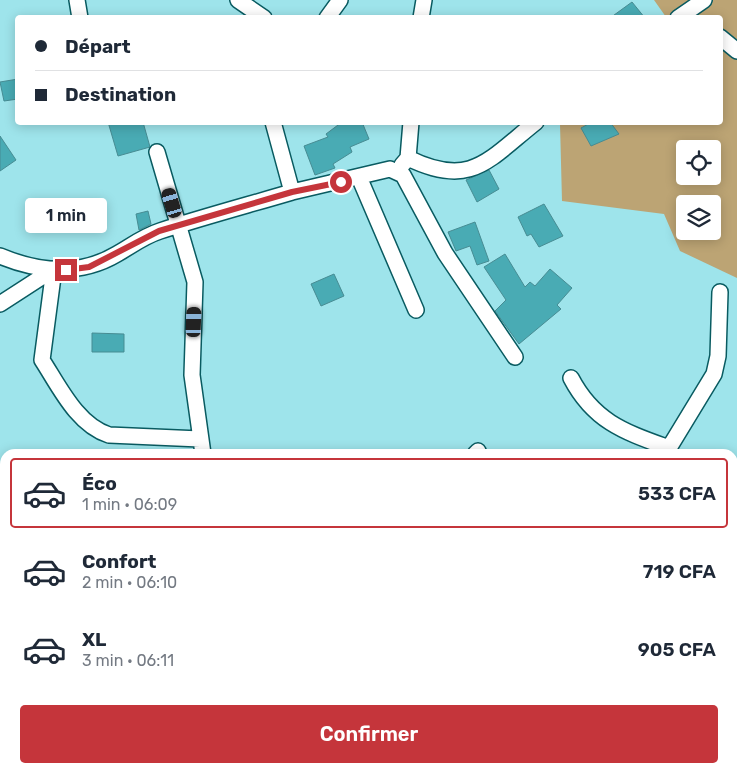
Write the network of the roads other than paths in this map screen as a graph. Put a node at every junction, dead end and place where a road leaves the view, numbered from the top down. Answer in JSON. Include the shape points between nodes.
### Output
{"nodes":[{"id":1,"x":77,"y":0,"type":"edge"},
{"id":2,"x":238,"y":0,"type":"edge"},
{"id":3,"x":340,"y":0,"type":"edge"},
{"id":4,"x":424,"y":0,"type":"edge"},
{"id":5,"x":699,"y":8,"type":"edge"},
{"id":6,"x":80,"y":15,"type":"edge"},
{"id":7,"x":260,"y":15,"type":"edge"},
{"id":8,"x":329,"y":15,"type":"edge"},
{"id":9,"x":422,"y":15,"type":"edge"},
{"id":10,"x":684,"y":15,"type":"edge"},
{"id":11,"x":723,"y":40,"type":"edge"},
{"id":12,"x":737,"y":52,"type":"edge"},
{"id":13,"x":274,"y":125,"type":"edge"},
{"id":14,"x":411,"y":125,"type":"edge"},
{"id":15,"x":532,"y":125,"type":"edge"},
{"id":16,"x":157,"y":152,"type":"dead end"},
{"id":17,"x":408,"y":158,"type":"junction"},
{"id":18,"x":398,"y":170,"type":"junction"},
{"id":19,"x":359,"y":176,"type":"junction"},
{"id":20,"x":292,"y":192,"type":"junction"},
{"id":21,"x":178,"y":226,"type":"junction"},
{"id":22,"x":0,"y":256,"type":"edge"},
{"id":23,"x":54,"y":269,"type":"junction"},
{"id":24,"x":720,"y":292,"type":"dead end"},
{"id":25,"x":0,"y":304,"type":"edge"},
{"id":26,"x":416,"y":310,"type":"dead end"},
{"id":27,"x":515,"y":356,"type":"dead end"},
{"id":28,"x":571,"y":378,"type":"dead end"},
{"id":29,"x":202,"y":446,"type":"edge"},
{"id":30,"x":666,"y":449,"type":"edge"},
{"id":31,"x":671,"y":449,"type":"edge"}],
"edges":[{"from":1,"to":6,"type":"street"},
{"from":2,"to":7,"type":"street"},
{"from":3,"to":8,"type":"street"},
{"from":4,"to":9,"type":"street"},
{"from":5,"to":10,"type":"street"},
{"from":11,"to":12,"type":"street"},
{"from":13,"to":20,"type":"street"},
{"from":14,"to":17,"type":"street"},
{"from":15,"to":17,"type":"street","via":[[484,163],[465,172],[431,169]]},
{"from":16,"to":21,"type":"street"},
{"from":17,"to":18,"type":"street"},
{"from":18,"to":19,"type":"street"},
{"from":18,"to":27,"type":"street","via":[[445,253]]},
{"from":19,"to":20,"type":"street"},
{"from":19,"to":26,"type":"street"},
{"from":20,"to":21,"type":"street"},
{"from":21,"to":23,"type":"street","via":[[145,237],[115,256],[89,267]]},
{"from":21,"to":29,"type":"street","via":[[195,282],[192,374]]},
{"from":22,"to":23,"type":"street"},
{"from":23,"to":25,"type":"street"},
{"from":23,"to":29,"type":"street","via":[[42,360],[75,410],[100,432]]},
{"from":24,"to":31,"type":"street","via":[[718,356],[714,374]]},
{"from":28,"to":30,"type":"street","via":[[582,398],[605,421]]}]}
